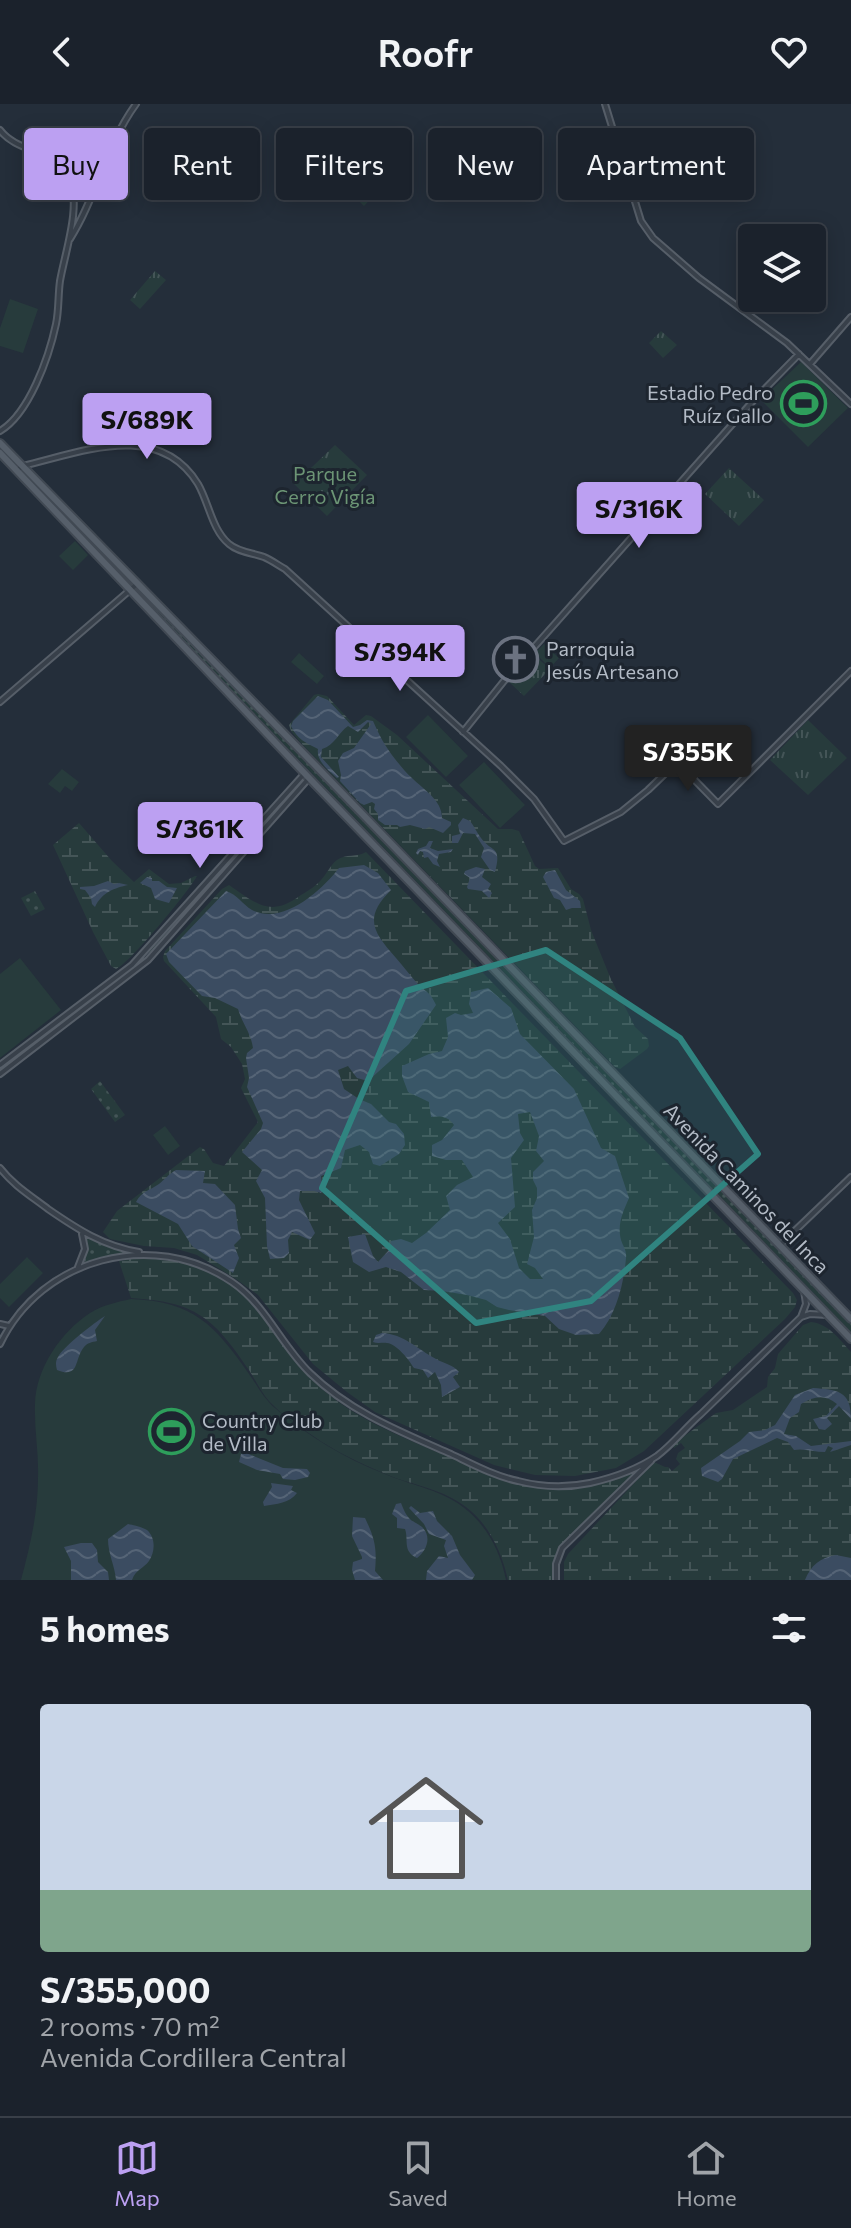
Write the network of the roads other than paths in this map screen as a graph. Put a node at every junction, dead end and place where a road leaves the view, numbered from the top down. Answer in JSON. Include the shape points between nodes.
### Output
{"nodes":[{"id":1,"x":136,"y":104,"type":"edge"},
{"id":2,"x":605,"y":104,"type":"edge"},
{"id":3,"x":0,"y":130,"type":"edge"},
{"id":4,"x":69,"y":241,"type":"junction"},
{"id":5,"x":851,"y":317,"type":"edge"},
{"id":6,"x":799,"y":354,"type":"junction"},
{"id":7,"x":810,"y":364,"type":"junction"},
{"id":8,"x":851,"y":404,"type":"edge"},
{"id":9,"x":0,"y":431,"type":"edge"},
{"id":10,"x":0,"y":443,"type":"edge"},
{"id":11,"x":0,"y":453,"type":"edge"},
{"id":12,"x":20,"y":469,"type":"junction"},
{"id":13,"x":134,"y":587,"type":"junction"},
{"id":14,"x":851,"y":671,"type":"edge"},
{"id":15,"x":0,"y":702,"type":"edge"},
{"id":16,"x":463,"y":732,"type":"junction"},
{"id":17,"x":275,"y":741,"type":"junction"},
{"id":18,"x":294,"y":743,"type":"junction"},
{"id":19,"x":307,"y":775,"type":"junction"},
{"id":20,"x":328,"y":796,"type":"junction"},
{"id":21,"x":348,"y":800,"type":"junction"},
{"id":22,"x":0,"y":1065,"type":"edge"},
{"id":23,"x":0,"y":1074,"type":"edge"},
{"id":24,"x":0,"y":1168,"type":"edge"},
{"id":25,"x":851,"y":1177,"type":"edge"},
{"id":26,"x":735,"y":1218,"type":"junction"},
{"id":27,"x":759,"y":1223,"type":"junction"},
{"id":28,"x":82,"y":1232,"type":"junction"},
{"id":29,"x":780,"y":1245,"type":"junction"},
{"id":30,"x":148,"y":1254,"type":"junction"},
{"id":31,"x":77,"y":1268,"type":"junction"},
{"id":32,"x":803,"y":1289,"type":"junction"},
{"id":33,"x":829,"y":1316,"type":"junction"},
{"id":34,"x":801,"y":1317,"type":"junction"},
{"id":35,"x":851,"y":1319,"type":"edge"},
{"id":36,"x":0,"y":1324,"type":"edge"},
{"id":37,"x":9,"y":1326,"type":"junction"},
{"id":38,"x":851,"y":1339,"type":"edge"},
{"id":39,"x":0,"y":1344,"type":"edge"},
{"id":40,"x":657,"y":1456,"type":"junction"},
{"id":41,"x":556,"y":1580,"type":"edge"}],
"edges":[{"from":1,"to":4,"type":"street"},
{"from":2,"to":6,"type":"street","via":[[641,221],[653,238]]},
{"from":3,"to":4,"type":"street","via":[[67,173],[73,197]]},
{"from":4,"to":9,"type":"street","via":[[51,343],[22,411]]},
{"from":5,"to":7,"type":"street"},
{"from":6,"to":7,"type":"street"},
{"from":6,"to":16,"type":"street"},
{"from":7,"to":8,"type":"street"},
{"from":10,"to":12,"type":"main road"},
{"from":11,"to":12,"type":"main road"},
{"from":12,"to":13,"type":"main road"},
{"from":12,"to":16,"type":"street","via":[[121,445],[145,446],[171,457],[192,476],[232,547],[285,569]]},
{"from":13,"to":15,"type":"street"},
{"from":13,"to":17,"type":"main road"},
{"from":13,"to":18,"type":"main road","name":"Avenida Caminos del Inca"},
{"from":14,"to":16,"type":"street","via":[[718,804],[677,762],[621,812],[564,841],[534,799]]},
{"from":17,"to":18,"type":"main road","via":[[280,734]]},
{"from":17,"to":19,"type":"main road"},
{"from":18,"to":21,"type":"main road","name":"Avenida Caminos del Inca"},
{"from":19,"to":20,"type":"main road"},
{"from":19,"to":22,"type":"street","via":[[132,965]]},
{"from":19,"to":23,"type":"street","via":[[148,960]]},
{"from":20,"to":21,"type":"main road","via":[[343,807]]},
{"from":20,"to":26,"type":"main road"},
{"from":21,"to":27,"type":"main road","name":"Avenida Caminos del Inca"},
{"from":24,"to":28,"type":"street"},
{"from":25,"to":29,"type":"street"},
{"from":26,"to":27,"type":"main road","via":[[741,1209]]},
{"from":26,"to":32,"type":"main road"},
{"from":27,"to":29,"type":"main road","name":"Avenida Caminos del Inca"},
{"from":28,"to":30,"type":"street"},
{"from":28,"to":31,"type":"street","via":[[84,1257]]},
{"from":29,"to":35,"type":"main road","name":"Avenida Caminos del Inca"},
{"from":30,"to":31,"type":"street"},
{"from":30,"to":40,"type":"street","via":[[188,1261],[233,1282],[310,1373],[341,1399],[490,1472],[534,1485],[576,1485],[619,1474]]},
{"from":31,"to":37,"type":"street","via":[[44,1289]]},
{"from":32,"to":33,"type":"main road"},
{"from":32,"to":34,"type":"street","via":[[806,1304]]},
{"from":33,"to":34,"type":"street"},
{"from":33,"to":38,"type":"main road"},
{"from":34,"to":40,"type":"street"},
{"from":36,"to":37,"type":"street"},
{"from":37,"to":39,"type":"street"},
{"from":40,"to":41,"type":"street","via":[[562,1548]]}]}
